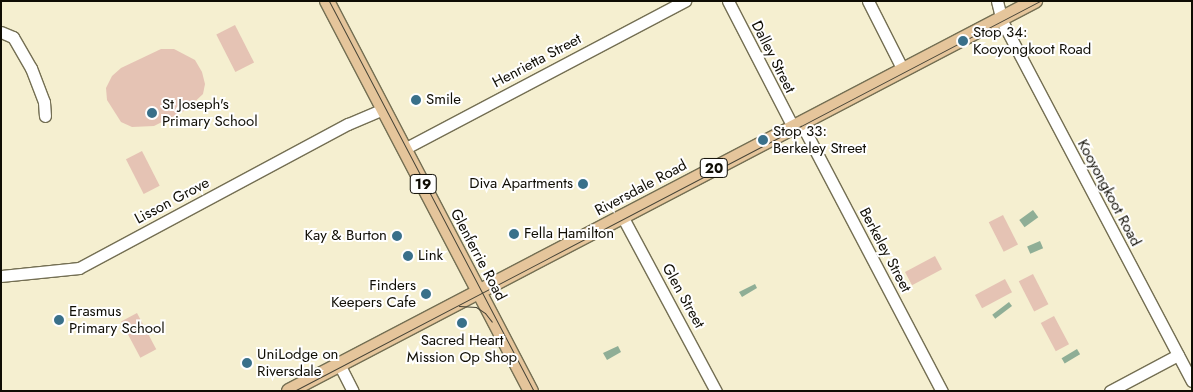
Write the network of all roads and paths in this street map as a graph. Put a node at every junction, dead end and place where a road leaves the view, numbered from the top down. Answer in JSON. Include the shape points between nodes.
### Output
{"nodes":[{"id":1,"x":327,"y":1,"type":"edge"},
{"id":2,"x":685,"y":1,"type":"edge"},
{"id":3,"x":728,"y":1,"type":"edge"},
{"id":4,"x":868,"y":1,"type":"edge"},
{"id":5,"x":997,"y":1,"type":"edge"},
{"id":6,"x":1035,"y":1,"type":"edge"},
{"id":7,"x":1002,"y":19,"type":"junction"},
{"id":8,"x":1,"y":32,"type":"edge"},
{"id":9,"x":903,"y":70,"type":"junction"},
{"id":10,"x":382,"y":106,"type":"junction"},
{"id":11,"x":45,"y":116,"type":"dead end"},
{"id":12,"x":797,"y":125,"type":"junction"},
{"id":13,"x":404,"y":149,"type":"junction"},
{"id":14,"x":622,"y":216,"type":"junction"},
{"id":15,"x":1,"y":276,"type":"edge"},
{"id":16,"x":479,"y":291,"type":"junction"},
{"id":17,"x":1178,"y":355,"type":"junction"},
{"id":18,"x":339,"y":364,"type":"junction"},
{"id":19,"x":1192,"y":381,"type":"edge"},
{"id":20,"x":289,"y":391,"type":"edge"},
{"id":21,"x":353,"y":391,"type":"edge"},
{"id":22,"x":531,"y":391,"type":"edge"},
{"id":23,"x":716,"y":391,"type":"edge"},
{"id":24,"x":942,"y":391,"type":"edge"},
{"id":25,"x":1110,"y":391,"type":"edge"}],
"edges":[{"from":1,"to":10,"type":"main road","name":"Glenferrie Road","number":"19"},
{"from":2,"to":13,"type":"street","name":"Henrietta Street"},
{"from":3,"to":12,"type":"street","name":"Dalley Street"},
{"from":4,"to":9,"type":"street"},
{"from":5,"to":7,"type":"street","name":"Kooyongkoot Road"},
{"from":6,"to":7,"type":"main road","name":"Riversdale Road","number":"20"},
{"from":7,"to":9,"type":"main road","name":"Riversdale Road","number":"20"},
{"from":7,"to":17,"type":"street","name":"Kooyongkoot Road"},
{"from":8,"to":11,"type":"street","via":[[16,40],[31,68],[44,102]]},
{"from":9,"to":12,"type":"main road","name":"Riversdale Road","number":"20"},
{"from":10,"to":13,"type":"main road","name":"Glenferrie Road","number":"19"},
{"from":10,"to":15,"type":"street","name":"Lisson Grove","via":[[79,268]]},
{"from":12,"to":14,"type":"main road","name":"Riversdale Road","number":"20"},
{"from":12,"to":24,"type":"street","name":"Berkeley Street"},
{"from":13,"to":16,"type":"main road","name":"Glenferrie Road","number":"19"},
{"from":14,"to":16,"type":"main road","name":"Riversdale Road","number":"20"},
{"from":14,"to":23,"type":"street","name":"Glen Street"},
{"from":16,"to":18,"type":"main road","name":"Riversdale Road","number":"20"},
{"from":16,"to":22,"type":"main road","name":"Glenferrie Road","number":"19"},
{"from":17,"to":19,"type":"street","name":"Kooyongkoot Road"},
{"from":17,"to":25,"type":"street"},
{"from":18,"to":20,"type":"main road","name":"Riversdale Road","number":"20"},
{"from":18,"to":21,"type":"street"}]}
